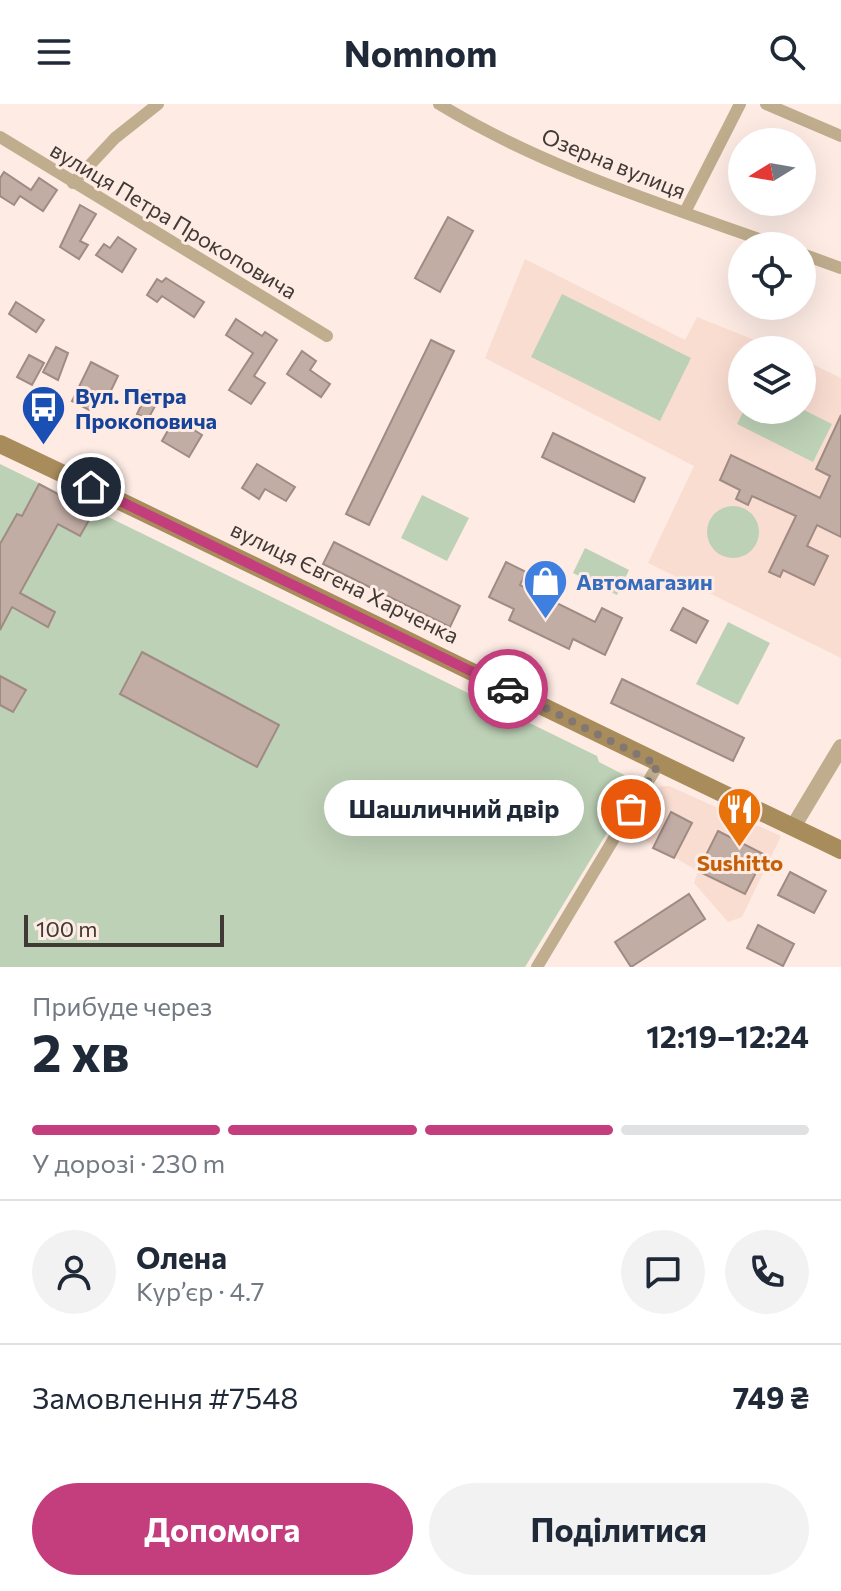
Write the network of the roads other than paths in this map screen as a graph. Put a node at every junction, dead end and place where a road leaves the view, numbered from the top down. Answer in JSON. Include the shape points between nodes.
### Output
{"nodes":[{"id":1,"x":158,"y":104,"type":"edge"},
{"id":2,"x":439,"y":104,"type":"edge"},
{"id":3,"x":740,"y":104,"type":"edge"},
{"id":4,"x":766,"y":104,"type":"edge"},
{"id":5,"x":841,"y":136,"type":"edge"},
{"id":6,"x":0,"y":137,"type":"edge"},
{"id":7,"x":73,"y":183,"type":"junction"},
{"id":8,"x":685,"y":212,"type":"junction"},
{"id":9,"x":740,"y":232,"type":"edge"},
{"id":10,"x":816,"y":259,"type":"edge"},
{"id":11,"x":841,"y":268,"type":"edge"},
{"id":12,"x":327,"y":336,"type":"dead end"},
{"id":13,"x":0,"y":444,"type":"edge"},
{"id":14,"x":841,"y":747,"type":"edge"},
{"id":15,"x":658,"y":765,"type":"junction"},
{"id":16,"x":793,"y":827,"type":"junction"},
{"id":17,"x":841,"y":850,"type":"edge"},
{"id":18,"x":537,"y":967,"type":"edge"}],
"edges":[{"from":1,"to":7,"type":"street","via":[[115,138]]},
{"from":2,"to":8,"type":"street","name":"Озерна вулиця","via":[[583,176]]},
{"from":3,"to":8,"type":"street"},
{"from":4,"to":5,"type":"street"},
{"from":6,"to":7,"type":"street","name":"вулиця Петра Прокоповича"},
{"from":7,"to":12,"type":"street","name":"вулиця Петра Прокоповича"},
{"from":8,"to":9,"type":"street","name":"Озерна вулиця"},
{"from":10,"to":11,"type":"street"},
{"from":13,"to":15,"type":"main road","name":"вулиця Євгена Харченка"},
{"from":14,"to":16,"type":"street"},
{"from":15,"to":16,"type":"main road","name":"вулиця Євгена Харченка"},
{"from":15,"to":18,"type":"street"},
{"from":16,"to":17,"type":"main road","name":"вулиця Євгена Харченка"}]}
